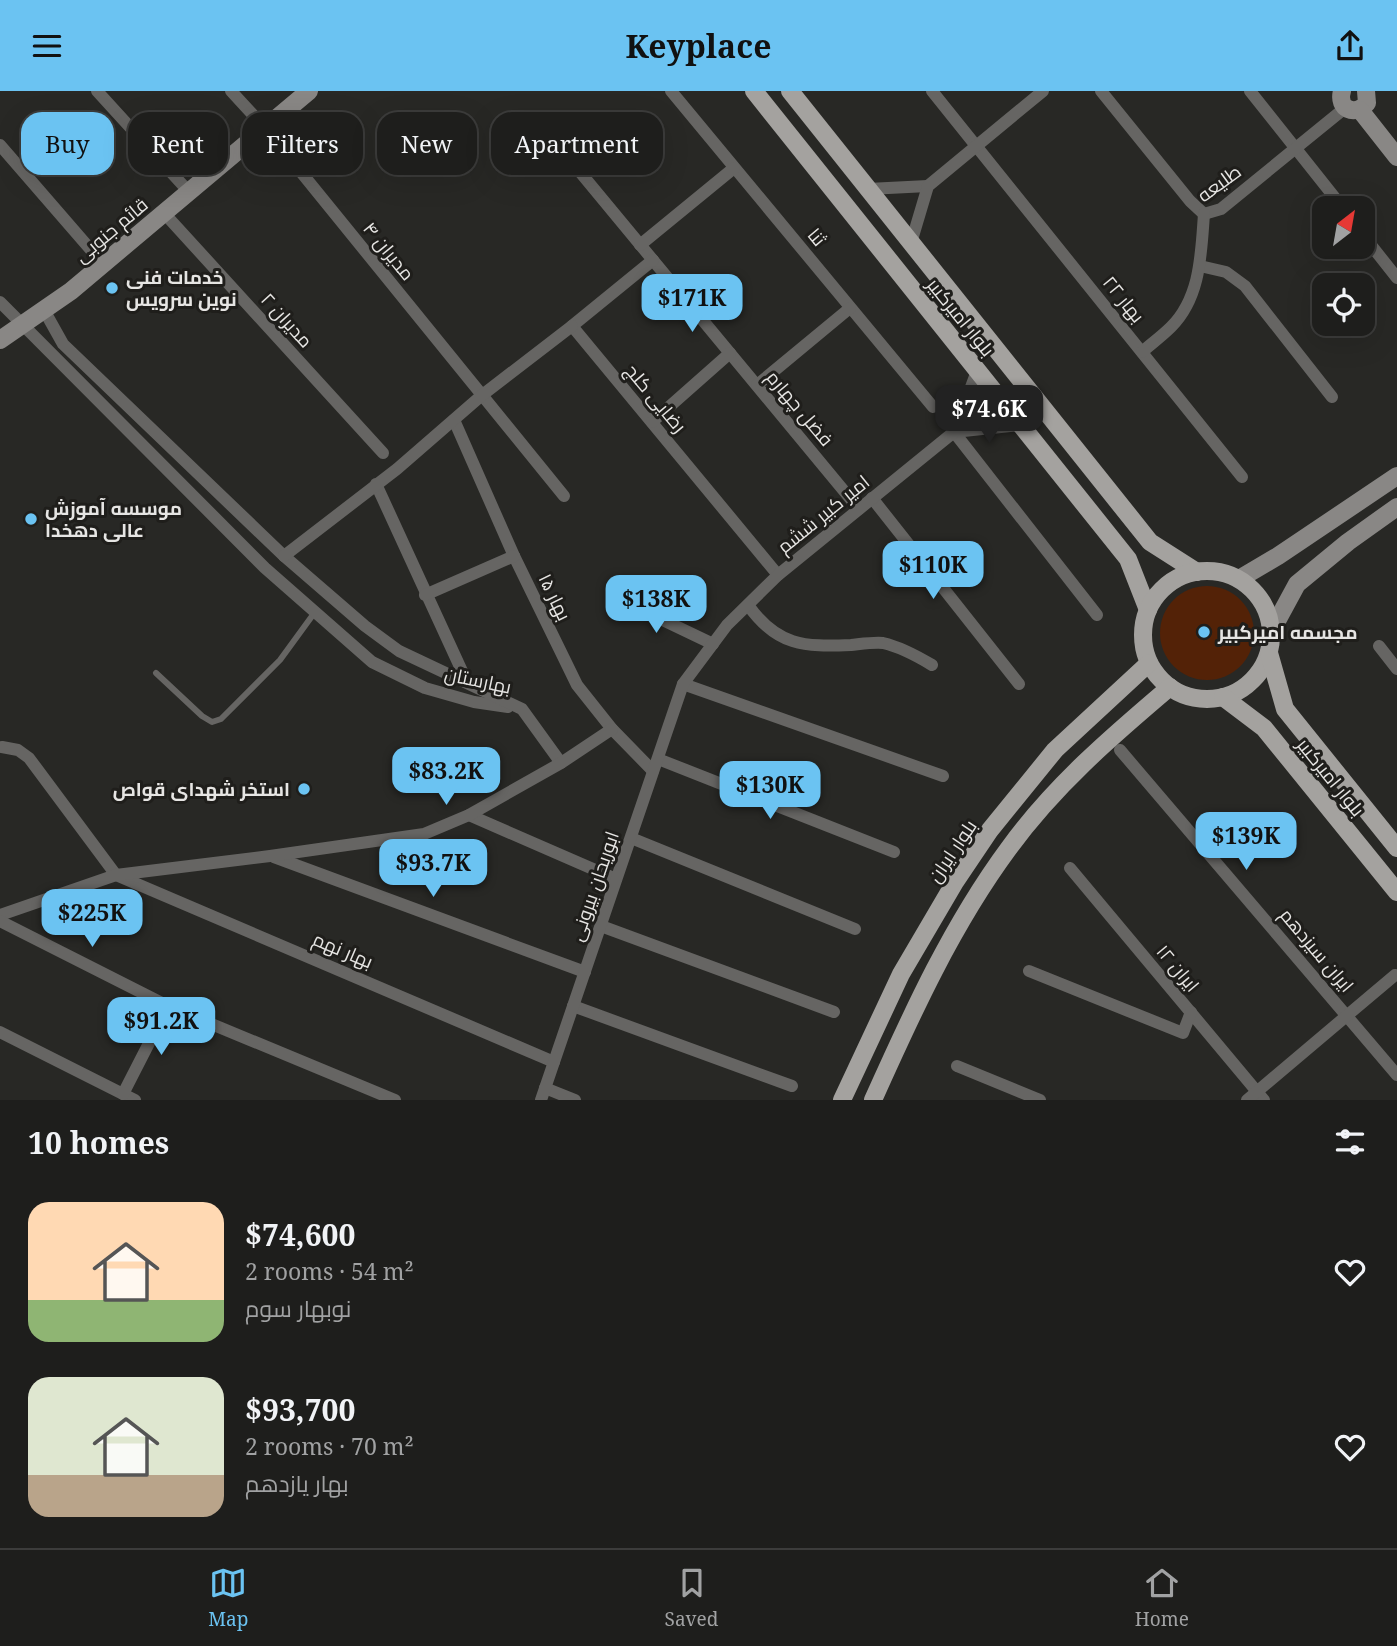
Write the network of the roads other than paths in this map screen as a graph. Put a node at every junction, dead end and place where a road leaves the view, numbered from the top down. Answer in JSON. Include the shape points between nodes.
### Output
{"nodes":[{"id":1,"x":97,"y":91,"type":"edge"},
{"id":2,"x":232,"y":91,"type":"edge"},
{"id":3,"x":309,"y":91,"type":"edge"},
{"id":4,"x":671,"y":91,"type":"edge"},
{"id":5,"x":754,"y":91,"type":"edge"},
{"id":6,"x":790,"y":91,"type":"edge"},
{"id":7,"x":932,"y":91,"type":"edge"},
{"id":8,"x":1043,"y":91,"type":"edge"},
{"id":9,"x":1101,"y":91,"type":"edge"},
{"id":10,"x":1250,"y":91,"type":"edge"},
{"id":11,"x":1366,"y":91,"type":"edge"},
{"id":12,"x":1349,"y":103,"type":"edge"},
{"id":13,"x":251,"y":112,"type":"edge"},
{"id":14,"x":286,"y":112,"type":"edge"},
{"id":15,"x":977,"y":146,"type":"junction"},
{"id":16,"x":1295,"y":147,"type":"junction"},
{"id":17,"x":1,"y":150,"type":"edge"},
{"id":18,"x":242,"y":150,"type":"edge"},
{"id":19,"x":1397,"y":157,"type":"edge"},
{"id":20,"x":734,"y":168,"type":"junction"},
{"id":21,"x":304,"y":175,"type":"edge"},
{"id":22,"x":582,"y":175,"type":"edge"},
{"id":23,"x":928,"y":186,"type":"junction"},
{"id":24,"x":868,"y":189,"type":"junction"},
{"id":25,"x":190,"y":193,"type":"junction"},
{"id":26,"x":1334,"y":196,"type":"edge"},
{"id":27,"x":164,"y":213,"type":"junction"},
{"id":28,"x":1205,"y":214,"type":"junction"},
{"id":29,"x":911,"y":243,"type":"junction"},
{"id":30,"x":640,"y":245,"type":"junction"},
{"id":31,"x":1376,"y":251,"type":"edge"},
{"id":32,"x":653,"y":260,"type":"junction"},
{"id":33,"x":104,"y":265,"type":"junction"},
{"id":34,"x":1200,"y":266,"type":"junction"},
{"id":35,"x":1397,"y":278,"type":"edge"},
{"id":36,"x":0,"y":302,"type":"edge"},
{"id":37,"x":850,"y":308,"type":"junction"},
{"id":38,"x":44,"y":310,"type":"junction"},
{"id":39,"x":21,"y":324,"type":"junction"},
{"id":40,"x":572,"y":326,"type":"junction"},
{"id":41,"x":0,"y":340,"type":"edge"},
{"id":42,"x":1142,"y":352,"type":"junction"},
{"id":43,"x":730,"y":353,"type":"junction"},
{"id":44,"x":977,"y":371,"type":"junction"},
{"id":45,"x":757,"y":385,"type":"junction"},
{"id":46,"x":481,"y":396,"type":"junction"},
{"id":47,"x":1332,"y":397,"type":"dead end"},
{"id":48,"x":933,"y":407,"type":"dead end"},
{"id":49,"x":454,"y":419,"type":"junction"},
{"id":50,"x":652,"y":422,"type":"junction"},
{"id":51,"x":1020,"y":425,"type":"junction"},
{"id":52,"x":954,"y":432,"type":"junction"},
{"id":53,"x":383,"y":453,"type":"dead end"},
{"id":54,"x":1397,"y":476,"type":"edge"},
{"id":55,"x":1242,"y":477,"type":"dead end"},
{"id":56,"x":376,"y":484,"type":"junction"},
{"id":57,"x":564,"y":496,"type":"dead end"},
{"id":58,"x":872,"y":498,"type":"junction"},
{"id":59,"x":1397,"y":507,"type":"edge"},
{"id":60,"x":859,"y":509,"type":"junction"},
{"id":61,"x":284,"y":556,"type":"junction"},
{"id":62,"x":514,"y":556,"type":"junction"},
{"id":63,"x":1197,"y":572,"type":"junction"},
{"id":64,"x":778,"y":575,"type":"junction"},
{"id":65,"x":1238,"y":579,"type":"junction"},
{"id":66,"x":627,"y":590,"type":"dead end"},
{"id":67,"x":425,"y":595,"type":"junction"},
{"id":68,"x":748,"y":605,"type":"junction"},
{"id":69,"x":1148,"y":610,"type":"junction"},
{"id":70,"x":315,"y":612,"type":"junction"},
{"id":71,"x":1097,"y":615,"type":"dead end"},
{"id":72,"x":1271,"y":632,"type":"junction"},
{"id":73,"x":713,"y":644,"type":"junction"},
{"id":74,"x":1379,"y":646,"type":"dead end"},
{"id":75,"x":1269,"y":653,"type":"junction"},
{"id":76,"x":1149,"y":663,"type":"junction"},
{"id":77,"x":932,"y":665,"type":"dead end"},
{"id":78,"x":1397,"y":669,"type":"edge"},
{"id":79,"x":156,"y":673,"type":"dead end"},
{"id":80,"x":467,"y":682,"type":"junction"},
{"id":81,"x":683,"y":684,"type":"junction"},
{"id":82,"x":1019,"y":684,"type":"dead end"},
{"id":83,"x":1170,"y":687,"type":"junction"},
{"id":84,"x":1223,"y":697,"type":"junction"},
{"id":85,"x":522,"y":709,"type":"junction"},
{"id":86,"x":612,"y":729,"type":"junction"},
{"id":87,"x":1,"y":747,"type":"edge"},
{"id":88,"x":1121,"y":750,"type":"dead end"},
{"id":89,"x":561,"y":763,"type":"junction"},
{"id":90,"x":656,"y":765,"type":"junction"},
{"id":91,"x":943,"y":776,"type":"dead end"},
{"id":92,"x":469,"y":815,"type":"junction"},
{"id":93,"x":631,"y":838,"type":"junction"},
{"id":94,"x":1397,"y":848,"type":"edge"},
{"id":95,"x":894,"y":852,"type":"dead end"},
{"id":96,"x":270,"y":856,"type":"junction"},
{"id":97,"x":1070,"y":868,"type":"dead end"},
{"id":98,"x":116,"y":875,"type":"junction"},
{"id":99,"x":617,"y":879,"type":"junction"},
{"id":100,"x":1397,"y":892,"type":"edge"},
{"id":101,"x":0,"y":915,"type":"edge"},
{"id":102,"x":0,"y":921,"type":"edge"},
{"id":103,"x":601,"y":926,"type":"junction"},
{"id":104,"x":855,"y":929,"type":"dead end"},
{"id":105,"x":1029,"y":971,"type":"dead end"},
{"id":106,"x":584,"y":972,"type":"junction"},
{"id":107,"x":1396,"y":972,"type":"edge"},
{"id":108,"x":168,"y":1006,"type":"junction"},
{"id":109,"x":573,"y":1006,"type":"junction"},
{"id":110,"x":834,"y":1012,"type":"dead end"},
{"id":111,"x":1191,"y":1012,"type":"junction"},
{"id":112,"x":1347,"y":1016,"type":"junction"},
{"id":113,"x":0,"y":1032,"type":"edge"},
{"id":114,"x":554,"y":1062,"type":"junction"},
{"id":115,"x":957,"y":1066,"type":"dead end"},
{"id":116,"x":1397,"y":1075,"type":"edge"},
{"id":117,"x":792,"y":1086,"type":"dead end"},
{"id":118,"x":543,"y":1094,"type":"edge"},
{"id":119,"x":129,"y":1097,"type":"edge"},
{"id":120,"x":1256,"y":1097,"type":"edge"},
{"id":121,"x":395,"y":1100,"type":"edge"},
{"id":122,"x":575,"y":1100,"type":"edge"},
{"id":123,"x":842,"y":1100,"type":"edge"},
{"id":124,"x":873,"y":1100,"type":"edge"},
{"id":125,"x":1040,"y":1100,"type":"edge"}],
"edges":[{"from":1,"to":25,"type":"street"},
{"from":2,"to":13,"type":"street","name":"مدیران ۴"},
{"from":3,"to":14,"type":"street","name":"قائم جنوبی"},
{"from":4,"to":20,"type":"street","name":"ثنا"},
{"from":5,"to":44,"type":"main road","name":"بلوار امیرکبیر"},
{"from":6,"to":24,"type":"main road","name":"بلوار امیرکبیر"},
{"from":7,"to":15,"type":"street","name":"بهار ۲۲"},
{"from":8,"to":15,"type":"street"},
{"from":9,"to":28,"type":"street"},
{"from":10,"to":16,"type":"street"},
{"from":11,"to":12,"type":"street","via":[[1367,103]]},
{"from":12,"to":16,"type":"street","name":"طلیعه"},
{"from":12,"to":19,"type":"street"},
{"from":15,"to":23,"type":"street"},
{"from":15,"to":42,"type":"street","name":"بهار ۲۲"},
{"from":16,"to":26,"type":"street"},
{"from":16,"to":28,"type":"street","name":"طلیعه","via":[[1221,208]]},
{"from":17,"to":33,"type":"street"},
{"from":18,"to":25,"type":"street","name":"قائم جنوبی"},
{"from":20,"to":30,"type":"street"},
{"from":20,"to":37,"type":"street","name":"ثنا"},
{"from":21,"to":46,"type":"street","name":"مدیران ۴"},
{"from":22,"to":30,"type":"street","name":"فضل چهارم"},
{"from":23,"to":24,"type":"street"},
{"from":23,"to":29,"type":"street"},
{"from":24,"to":29,"type":"main road","name":"بلوار امیرکبیر"},
{"from":25,"to":27,"type":"street","name":"قائم جنوبی"},
{"from":27,"to":33,"type":"street","name":"قائم جنوبی"},
{"from":27,"to":53,"type":"street","name":"مدیران ۲"},
{"from":28,"to":34,"type":"street","name":"طلیعه"},
{"from":29,"to":63,"type":"main road","name":"بلوار امیرکبیر","via":[[1150,541]]},
{"from":30,"to":32,"type":"street","name":"فضل چهارم"},
{"from":31,"to":35,"type":"street"},
{"from":32,"to":40,"type":"street"},
{"from":32,"to":43,"type":"street","name":"فضل چهارم"},
{"from":33,"to":38,"type":"street","name":"قائم جنوبی"},
{"from":34,"to":42,"type":"street","name":"طلیعه","via":[[1190,302],[1173,326]]},
{"from":34,"to":47,"type":"street","via":[[1226,272],[1245,286]]},
{"from":36,"to":39,"type":"street","name":"بهارستان"},
{"from":37,"to":45,"type":"street"},
{"from":37,"to":48,"type":"street","name":"ثنا"},
{"from":38,"to":39,"type":"street","name":"قائم جنوبی"},
{"from":38,"to":61,"type":"street","name":"بهارستان","via":[[62,344]]},
{"from":39,"to":41,"type":"street","name":"قائم جنوبی"},
{"from":39,"to":70,"type":"street","name":"بهارستان","via":[[207,512]]},
{"from":40,"to":46,"type":"street"},
{"from":40,"to":50,"type":"street","name":"رضایی کلج"},
{"from":42,"to":55,"type":"street","name":"بهار ۲۲"},
{"from":43,"to":45,"type":"street","name":"فضل چهارم"},
{"from":43,"to":50,"type":"street"},
{"from":44,"to":51,"type":"main road","name":"بلوار امیرکبیر"},
{"from":44,"to":52,"type":"street"},
{"from":45,"to":60,"type":"street","name":"فضل چهارم"},
{"from":46,"to":49,"type":"street"},
{"from":46,"to":57,"type":"street","name":"مدیران ۴"},
{"from":49,"to":56,"type":"street"},
{"from":49,"to":62,"type":"street","name":"بهار ۱۵"},
{"from":50,"to":64,"type":"street","name":"رضایی کلج"},
{"from":51,"to":52,"type":"street"},
{"from":51,"to":69,"type":"main road","name":"بلوار امیرکبیر","via":[[1128,559]]},
{"from":52,"to":58,"type":"street","name":"امیر کبیر ششم"},
{"from":52,"to":71,"type":"street"},
{"from":54,"to":65,"type":"street"},
{"from":56,"to":61,"type":"street"},
{"from":56,"to":67,"type":"street"},
{"from":58,"to":60,"type":"street","name":"امیر کبیر ششم"},
{"from":58,"to":82,"type":"street"},
{"from":59,"to":72,"type":"street","via":[[1297,584]]},
{"from":60,"to":64,"type":"street","name":"امیر کبیر ششم"},
{"from":61,"to":80,"type":"street","name":"بهارستان","via":[[399,651]]},
{"from":62,"to":67,"type":"street"},
{"from":62,"to":86,"type":"street","name":"بهار ۱۵","via":[[577,685]]},
{"from":63,"to":65,"type":"main road","via":[[1218,572]]},
{"from":63,"to":69,"type":"main road","via":[[1168,585]]},
{"from":64,"to":68,"type":"street","name":"امیر کبیر ششم"},
{"from":65,"to":72,"type":"main road","via":[[1261,602]]},
{"from":66,"to":73,"type":"street","via":[[642,610]]},
{"from":67,"to":80,"type":"street"},
{"from":68,"to":73,"type":"street","name":"امیر کبیر ششم"},
{"from":68,"to":77,"type":"street","via":[[771,632],[788,640],[804,645],[882,643]]},
{"from":69,"to":76,"type":"main road","via":[[1143,627]]},
{"from":70,"to":79,"type":"lane","via":[[279,660],[221,719],[212,722],[202,716]]},
{"from":70,"to":85,"type":"street","name":"بهارستان","via":[[372,662],[425,688]]},
{"from":72,"to":75,"type":"main road"},
{"from":73,"to":81,"type":"street","name":"امیر کبیر ششم"},
{"from":74,"to":78,"type":"street"},
{"from":75,"to":84,"type":"main road","via":[[1259,673],[1243,688]]},
{"from":75,"to":94,"type":"main road","name":"بلوار امیرکبیر","via":[[1285,709]]},
{"from":76,"to":83,"type":"main road"},
{"from":76,"to":123,"type":"main road","name":"بلوار ایران","via":[[1055,750],[990,830],[901,974]]},
{"from":80,"to":85,"type":"street","name":"بهارستان"},
{"from":81,"to":90,"type":"street","name":"ابوریحان بیرونی"},
{"from":81,"to":91,"type":"street"},
{"from":83,"to":84,"type":"main road","via":[[1187,696]]},
{"from":83,"to":124,"type":"main road","via":[[1100,746],[1009,847],[938,964]]},
{"from":84,"to":100,"type":"main road","name":"بلوار امیرکبیر","via":[[1264,729]]},
{"from":85,"to":89,"type":"street"},
{"from":86,"to":89,"type":"street"},
{"from":86,"to":90,"type":"street","name":"بهار ۱۵"},
{"from":87,"to":98,"type":"street","via":[[29,758]]},
{"from":88,"to":112,"type":"street","name":"ایران سیزدهم"},
{"from":89,"to":92,"type":"street"},
{"from":90,"to":93,"type":"street","name":"ابوریحان بیرونی"},
{"from":90,"to":95,"type":"street"},
{"from":92,"to":96,"type":"street","via":[[424,834]]},
{"from":92,"to":99,"type":"street"},
{"from":93,"to":99,"type":"street","name":"ابوریحان بیرونی"},
{"from":93,"to":104,"type":"street"},
{"from":96,"to":98,"type":"street"},
{"from":96,"to":106,"type":"street"},
{"from":97,"to":111,"type":"street","name":"ایران ۱۲"},
{"from":98,"to":101,"type":"street"},
{"from":98,"to":114,"type":"street","name":"بهار نهم"},
{"from":99,"to":103,"type":"street","name":"ابوریحان بیرونی"},
{"from":102,"to":108,"type":"street"},
{"from":103,"to":106,"type":"street","name":"ابوریحان بیرونی"},
{"from":103,"to":110,"type":"street"},
{"from":105,"to":111,"type":"street","via":[[1183,1033]]},
{"from":106,"to":109,"type":"street","name":"ابوریحان بیرونی"},
{"from":107,"to":112,"type":"street"},
{"from":108,"to":119,"type":"street"},
{"from":108,"to":121,"type":"street"},
{"from":109,"to":114,"type":"street","name":"ابوریحان بیرونی"},
{"from":109,"to":117,"type":"street"},
{"from":111,"to":120,"type":"street","name":"ایران ۱۲"},
{"from":112,"to":116,"type":"street","name":"ایران سیزدهم"},
{"from":112,"to":120,"type":"street"},
{"from":113,"to":119,"type":"street"},
{"from":114,"to":118,"type":"street","name":"ابوریحان بیرونی"},
{"from":115,"to":125,"type":"street"},
{"from":118,"to":122,"type":"street"}]}
